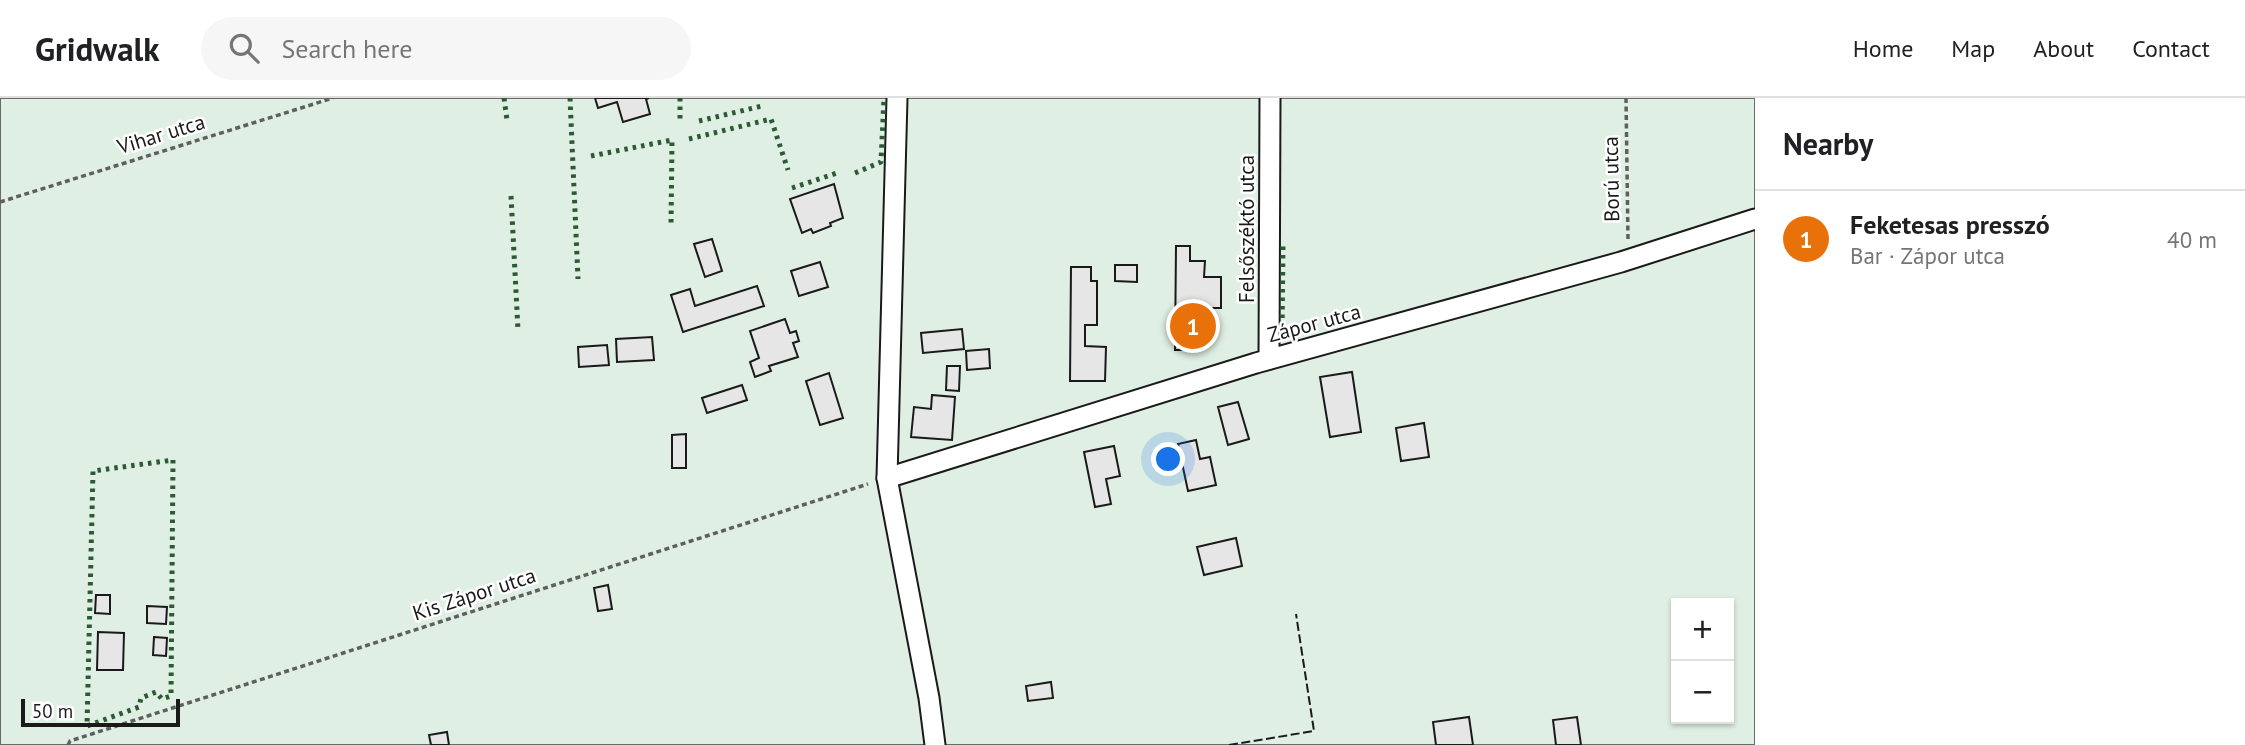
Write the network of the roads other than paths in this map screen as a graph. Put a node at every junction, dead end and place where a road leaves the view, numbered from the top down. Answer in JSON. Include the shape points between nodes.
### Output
{"nodes":[{"id":1,"x":897,"y":98,"type":"edge"},
{"id":2,"x":1270,"y":98,"type":"edge"},
{"id":3,"x":1755,"y":219,"type":"edge"},
{"id":4,"x":1269,"y":359,"type":"junction"},
{"id":5,"x":887,"y":478,"type":"junction"},
{"id":6,"x":935,"y":745,"type":"edge"}],
"edges":[{"from":1,"to":5,"type":"street"},
{"from":2,"to":4,"type":"street","name":"Felsőszéktó utca"},
{"from":3,"to":4,"type":"street","name":"Zápor utca","via":[[1630,259]]},
{"from":4,"to":5,"type":"street","name":"Zápor utca"},
{"from":5,"to":6,"type":"street"}]}
